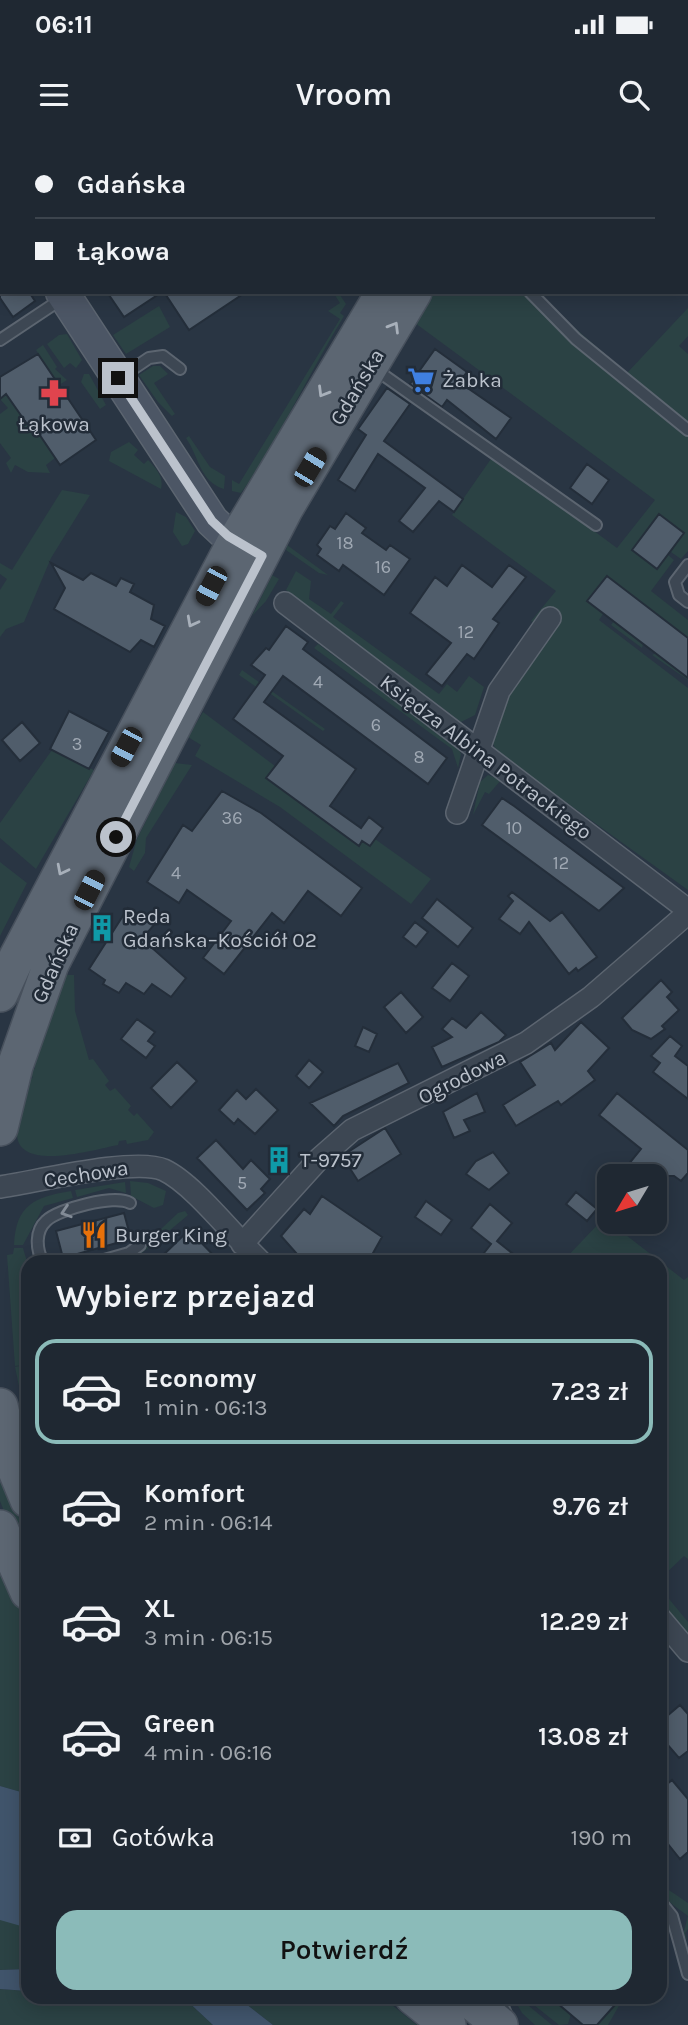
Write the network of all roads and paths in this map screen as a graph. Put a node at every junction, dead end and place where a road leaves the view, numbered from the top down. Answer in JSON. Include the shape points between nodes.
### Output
{"nodes":[{"id":1,"x":383,"y":294,"type":"edge"},
{"id":2,"x":413,"y":294,"type":"edge"},
{"id":3,"x":532,"y":294,"type":"edge"},
{"id":4,"x":63,"y":295,"type":"edge"},
{"id":5,"x":0,"y":341,"type":"edge"},
{"id":6,"x":370,"y":366,"type":"junction"},
{"id":7,"x":180,"y":369,"type":"dead end"},
{"id":8,"x":118,"y":378,"type":"junction"},
{"id":9,"x":688,"y":430,"type":"edge"},
{"id":10,"x":596,"y":525,"type":"dead end"},
{"id":11,"x":249,"y":548,"type":"junction"},
{"id":12,"x":688,"y":565,"type":"edge"},
{"id":13,"x":688,"y":602,"type":"edge"},
{"id":14,"x":285,"y":603,"type":"dead end"},
{"id":15,"x":550,"y":618,"type":"dead end"},
{"id":16,"x":477,"y":750,"type":"junction"},
{"id":17,"x":457,"y":813,"type":"dead end"},
{"id":18,"x":688,"y":912,"type":"edge"},
{"id":19,"x":0,"y":994,"type":"edge"},
{"id":20,"x":0,"y":1128,"type":"edge"},
{"id":21,"x":0,"y":1187,"type":"edge"},
{"id":22,"x":130,"y":1203,"type":"dead end"},
{"id":23,"x":242,"y":1244,"type":"junction"},
{"id":24,"x":139,"y":1245,"type":"dead end"},
{"id":25,"x":41,"y":1255,"type":"edge"},
{"id":26,"x":122,"y":1255,"type":"edge"},
{"id":27,"x":254,"y":1255,"type":"edge"},
{"id":28,"x":0,"y":1406,"type":"edge"},
{"id":29,"x":21,"y":1483,"type":"edge"},
{"id":30,"x":0,"y":1528,"type":"edge"},
{"id":31,"x":21,"y":1576,"type":"edge"},
{"id":32,"x":667,"y":1626,"type":"edge"},
{"id":33,"x":688,"y":1651,"type":"edge"},
{"id":34,"x":667,"y":1910,"type":"edge"},
{"id":35,"x":688,"y":1974,"type":"edge"},
{"id":36,"x":422,"y":2004,"type":"edge"},
{"id":37,"x":474,"y":2004,"type":"edge"},
{"id":38,"x":502,"y":2004,"type":"edge"},
{"id":39,"x":447,"y":2025,"type":"edge"},
{"id":40,"x":500,"y":2025,"type":"edge"},
{"id":41,"x":512,"y":2025,"type":"edge"}],
"edges":[{"from":1,"to":11,"type":"main road","name":"Gdańska","one_way":true},
{"from":6,"to":2,"type":"main road","name":"Gdańska","one_way":true},
{"from":3,"to":9,"type":"lane","via":[[576,339]]},
{"from":4,"to":5,"type":"lane"},
{"from":4,"to":8,"type":"street"},
{"from":6,"to":10,"type":"lane"},
{"from":6,"to":11,"type":"main road","name":"Gdańska","via":[[294,494]]},
{"from":7,"to":8,"type":"lane","via":[[163,356],[149,358]]},
{"from":8,"to":11,"type":"street","via":[[208,515]]},
{"from":11,"to":19,"type":"main road","name":"Gdańska","one_way":true},
{"from":11,"to":20,"type":"main road","name":"Gdańska","via":[[51,964],[15,1066]]},
{"from":12,"to":13,"type":"lane","via":[[675,582],[679,595]]},
{"from":14,"to":16,"type":"street","name":"Księdza Albina Potrackiego"},
{"from":15,"to":16,"type":"street","via":[[499,691]]},
{"from":16,"to":17,"type":"street"},
{"from":16,"to":18,"type":"street","name":"Księdza Albina Potrackiego"},
{"from":18,"to":23,"type":"street","name":"Ogrodowa","via":[[591,997],[526,1043],[352,1130],[319,1159]]},
{"from":21,"to":23,"type":"street","name":"Cechowa","via":[[127,1166],[156,1168],[183,1184]]},
{"from":22,"to":25,"type":"lane","one_way":true,"via":[[113,1198],[47,1219],[39,1231]]},
{"from":23,"to":27,"type":"street","name":"Cechowa"},
{"from":24,"to":26,"type":"lane"},
{"from":28,"to":29,"type":"main road"},
{"from":30,"to":31,"type":"main road"},
{"from":32,"to":33,"type":"street"},
{"from":34,"to":35,"type":"lane"},
{"from":36,"to":39,"type":"main road"},
{"from":37,"to":40,"type":"main road"},
{"from":38,"to":41,"type":"lane"}]}
